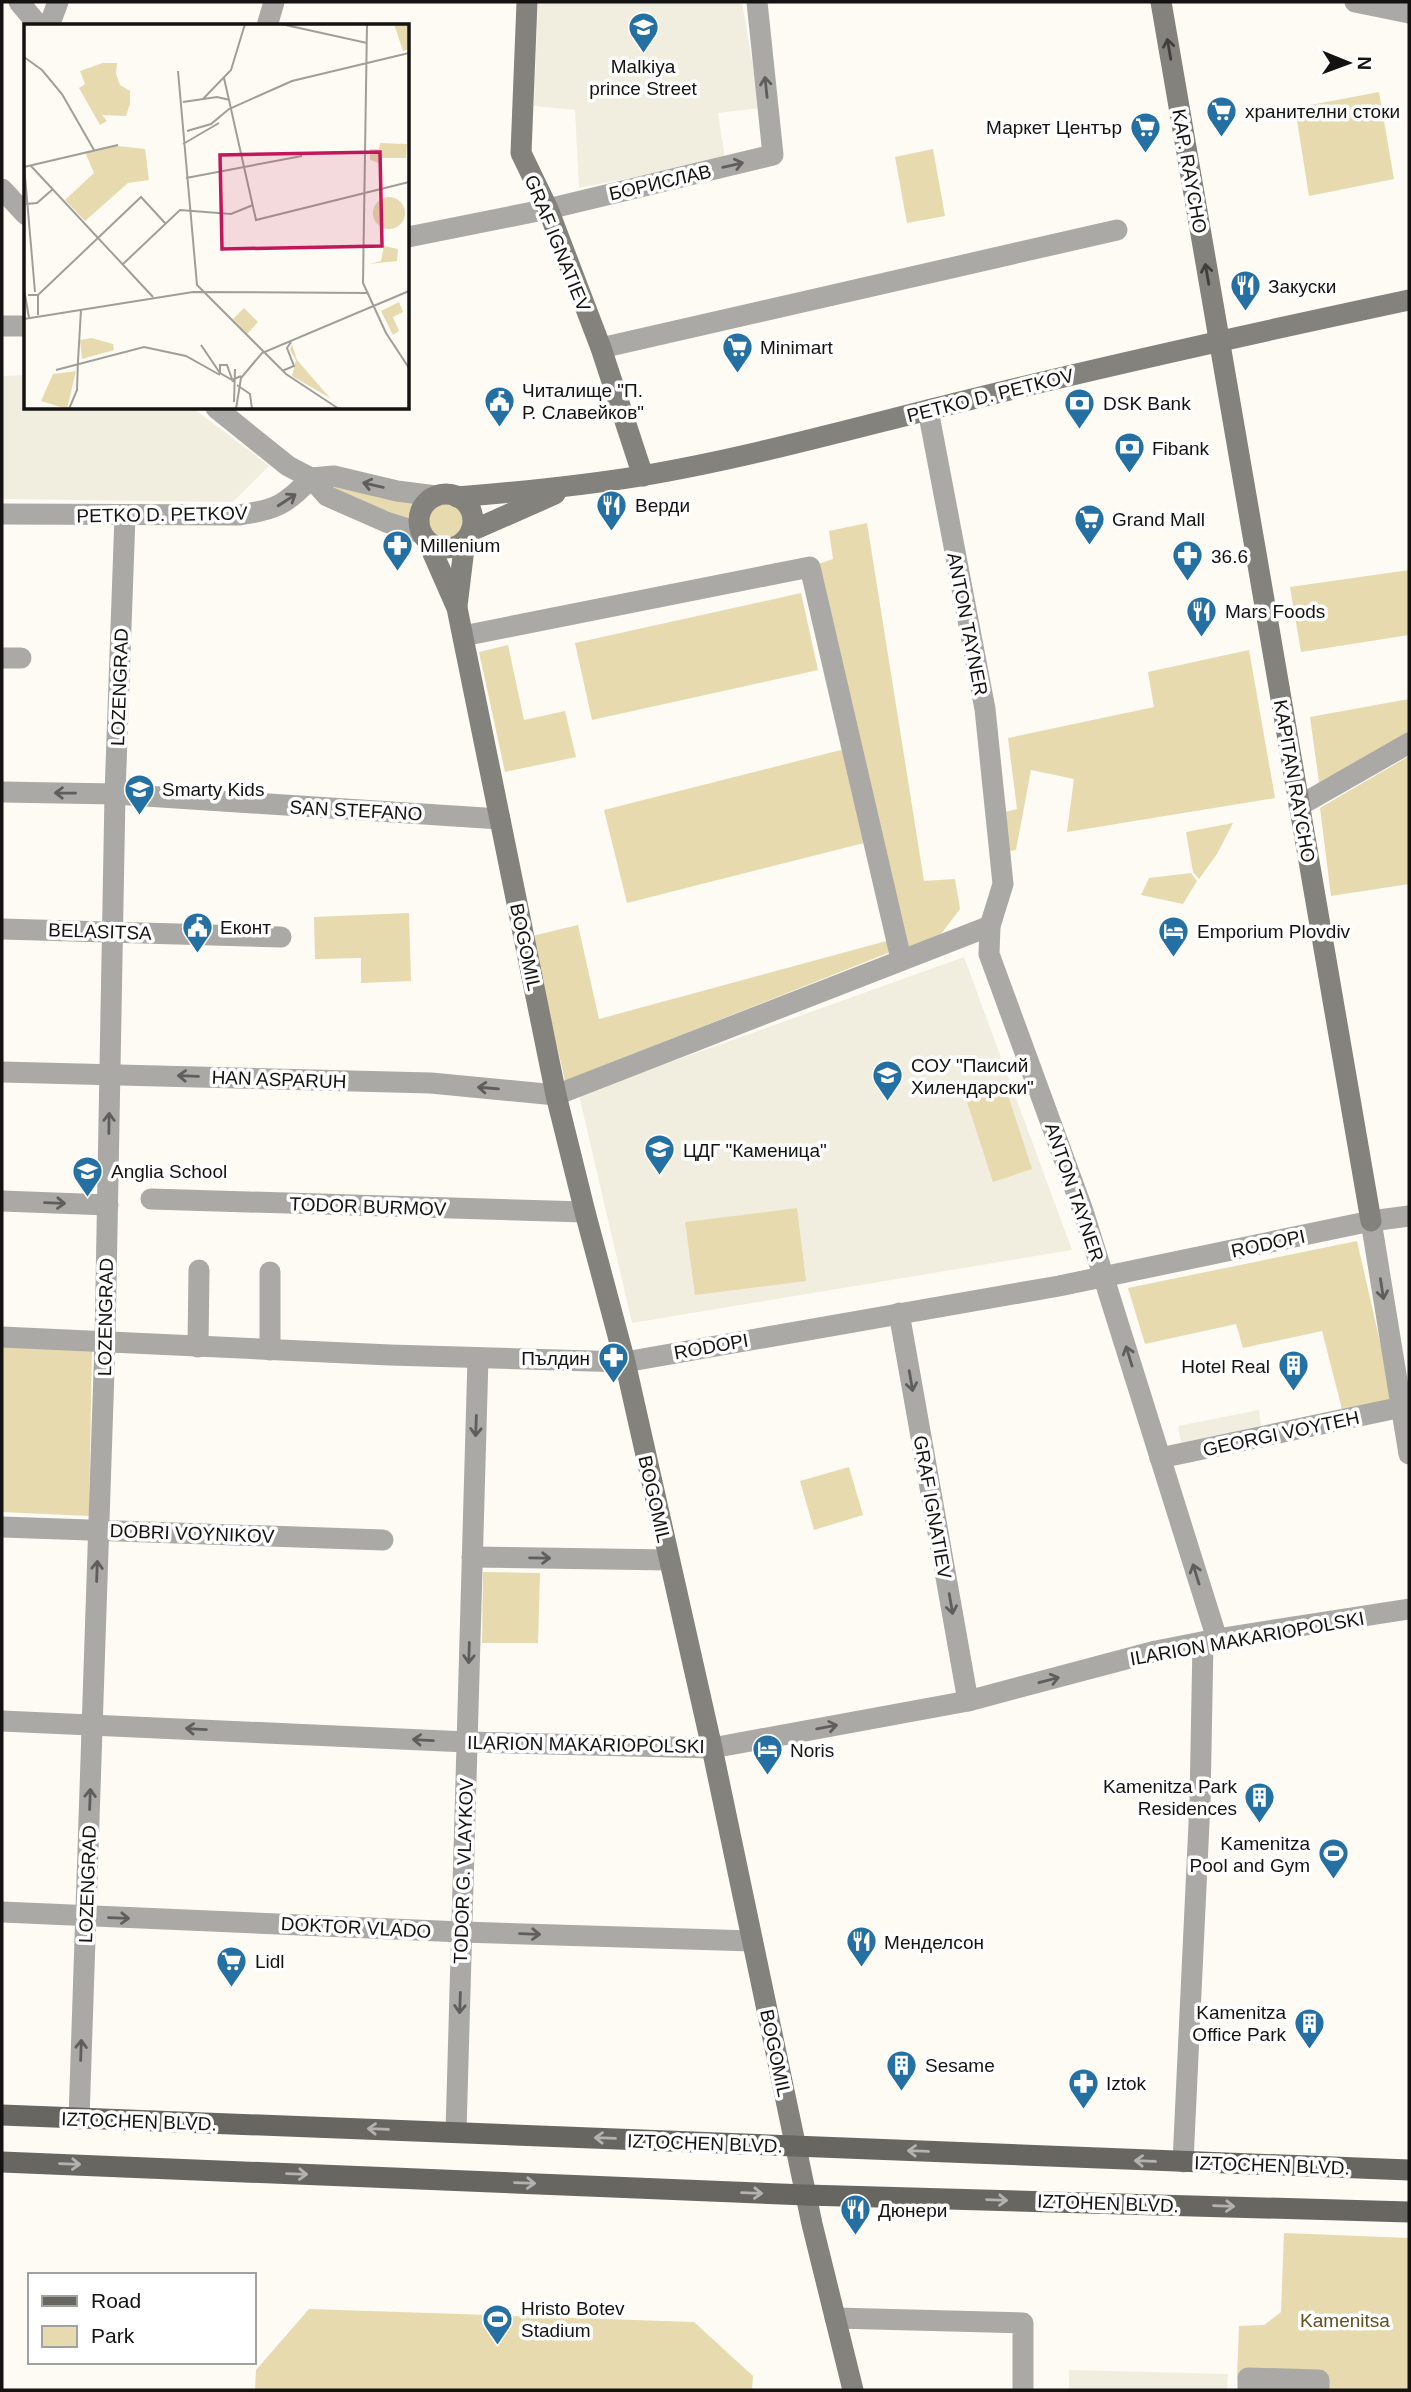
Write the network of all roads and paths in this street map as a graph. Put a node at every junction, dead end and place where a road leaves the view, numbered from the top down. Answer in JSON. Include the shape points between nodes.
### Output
{"nodes":[{"id":1,"x":19,"y":2,"type":"edge"},
{"id":2,"x":58,"y":2,"type":"edge"},
{"id":3,"x":274,"y":2,"type":"edge"},
{"id":4,"x":527,"y":2,"type":"edge"},
{"id":5,"x":757,"y":2,"type":"edge"},
{"id":6,"x":1161,"y":2,"type":"edge"},
{"id":7,"x":1355,"y":2,"type":"edge"},
{"id":8,"x":1409,"y":13,"type":"edge"},
{"id":9,"x":37,"y":24,"type":"edge"},
{"id":10,"x":50,"y":24,"type":"edge"},
{"id":11,"x":268,"y":24,"type":"edge"},
{"id":12,"x":2,"y":188,"type":"edge"},
{"id":13,"x":548,"y":209,"type":"junction"},
{"id":14,"x":24,"y":213,"type":"edge"},
{"id":15,"x":1117,"y":230,"type":"dead end"},
{"id":16,"x":410,"y":237,"type":"edge"},
{"id":17,"x":1409,"y":300,"type":"edge"},
{"id":18,"x":2,"y":326,"type":"edge"},
{"id":19,"x":24,"y":326,"type":"edge"},
{"id":20,"x":1219,"y":341,"type":"junction"},
{"id":21,"x":601,"y":348,"type":"junction"},
{"id":22,"x":218,"y":410,"type":"edge"},
{"id":23,"x":928,"y":410,"type":"junction"},
{"id":24,"x":643,"y":476,"type":"junction"},
{"id":25,"x":311,"y":478,"type":"junction"},
{"id":26,"x":570,"y":487,"type":"junction"},
{"id":27,"x":446,"y":496,"type":"junction"},
{"id":28,"x":2,"y":514,"type":"edge"},
{"id":29,"x":125,"y":516,"type":"junction"},
{"id":30,"x":468,"y":536,"type":"junction"},
{"id":31,"x":425,"y":538,"type":"junction"},
{"id":32,"x":457,"y":608,"type":"junction"},
{"id":33,"x":463,"y":636,"type":"junction"},
{"id":34,"x":1409,"y":743,"type":"edge"},
{"id":35,"x":2,"y":792,"type":"edge"},
{"id":36,"x":115,"y":794,"type":"junction"},
{"id":37,"x":1299,"y":806,"type":"junction"},
{"id":38,"x":500,"y":820,"type":"junction"},
{"id":39,"x":990,"y":926,"type":"junction"},
{"id":40,"x":2,"y":929,"type":"edge"},
{"id":41,"x":112,"y":931,"type":"junction"},
{"id":42,"x":281,"y":937,"type":"dead end"},
{"id":43,"x":901,"y":959,"type":"junction"},
{"id":44,"x":2,"y":1072,"type":"edge"},
{"id":45,"x":109,"y":1074,"type":"junction"},
{"id":46,"x":556,"y":1095,"type":"junction"},
{"id":47,"x":151,"y":1199,"type":"dead end"},
{"id":48,"x":2,"y":1201,"type":"edge"},
{"id":49,"x":108,"y":1205,"type":"junction"},
{"id":50,"x":584,"y":1212,"type":"junction"},
{"id":51,"x":1409,"y":1216,"type":"edge"},
{"id":52,"x":1371,"y":1221,"type":"junction"},
{"id":53,"x":199,"y":1270,"type":"dead end"},
{"id":54,"x":270,"y":1272,"type":"dead end"},
{"id":55,"x":1104,"y":1277,"type":"junction"},
{"id":56,"x":899,"y":1313,"type":"junction"},
{"id":57,"x":2,"y":1337,"type":"edge"},
{"id":58,"x":106,"y":1341,"type":"junction"},
{"id":59,"x":198,"y":1347,"type":"junction"},
{"id":60,"x":270,"y":1350,"type":"junction"},
{"id":61,"x":478,"y":1358,"type":"junction"},
{"id":62,"x":625,"y":1362,"type":"junction"},
{"id":63,"x":1402,"y":1407,"type":"junction"},
{"id":64,"x":1409,"y":1454,"type":"edge"},
{"id":65,"x":1160,"y":1458,"type":"junction"},
{"id":66,"x":2,"y":1527,"type":"edge"},
{"id":67,"x":99,"y":1530,"type":"junction"},
{"id":68,"x":383,"y":1540,"type":"dead end"},
{"id":69,"x":472,"y":1557,"type":"junction"},
{"id":70,"x":669,"y":1560,"type":"junction"},
{"id":71,"x":1409,"y":1609,"type":"edge"},
{"id":72,"x":1210,"y":1640,"type":"junction"},
{"id":73,"x":968,"y":1701,"type":"junction"},
{"id":74,"x":2,"y":1721,"type":"edge"},
{"id":75,"x":92,"y":1725,"type":"junction"},
{"id":76,"x":467,"y":1742,"type":"junction"},
{"id":77,"x":712,"y":1748,"type":"junction"},
{"id":78,"x":2,"y":1912,"type":"edge"},
{"id":79,"x":86,"y":1917,"type":"junction"},
{"id":80,"x":462,"y":1932,"type":"junction"},
{"id":81,"x":752,"y":1941,"type":"junction"},
{"id":82,"x":2,"y":2115,"type":"edge"},
{"id":83,"x":79,"y":2119,"type":"junction"},
{"id":84,"x":456,"y":2132,"type":"junction"},
{"id":85,"x":796,"y":2146,"type":"junction"},
{"id":86,"x":2,"y":2162,"type":"edge"},
{"id":87,"x":1183,"y":2162,"type":"junction"},
{"id":88,"x":1409,"y":2169,"type":"edge"},
{"id":89,"x":806,"y":2195,"type":"junction"},
{"id":90,"x":1409,"y":2211,"type":"edge"},
{"id":91,"x":835,"y":2318,"type":"junction"},
{"id":92,"x":853,"y":2390,"type":"edge"},
{"id":93,"x":1023,"y":2390,"type":"edge"},
{"id":94,"x":1248,"y":2390,"type":"edge"},
{"id":95,"x":1319,"y":2390,"type":"edge"}],
"edges":[{"from":1,"to":9,"type":"street"},
{"from":2,"to":10,"type":"street"},
{"from":3,"to":11,"type":"street"},
{"from":4,"to":13,"type":"street","name":"GRAF IGNATIEV","via":[[521,153]]},
{"from":13,"to":5,"type":"street","name":"БОРИСЛАВ","one_way":true,"via":[[773,155]]},
{"from":20,"to":6,"type":"street","name":"KAP. RAYCHO","one_way":true},
{"from":7,"to":8,"type":"street"},
{"from":12,"to":14,"type":"street"},
{"from":13,"to":16,"type":"street","name":"БОРИСЛАВ"},
{"from":13,"to":21,"type":"street","name":"GRAF IGNATIEV"},
{"from":15,"to":21,"type":"street"},
{"from":17,"to":20,"type":"street","name":"PETKO D. PETKOV"},
{"from":18,"to":19,"type":"street"},
{"from":20,"to":23,"type":"street","name":"PETKO D. PETKOV"},
{"from":20,"to":37,"type":"street","name":"KAPITAN RAYCHO"},
{"from":21,"to":24,"type":"street","name":"GRAF IGNATIEV"},
{"from":22,"to":25,"type":"street","via":[[288,466]]},
{"from":23,"to":24,"type":"street","name":"PETKO D. PETKOV"},
{"from":23,"to":39,"type":"street","name":"ANTON TAYNER","via":[[985,709],[1003,884]]},
{"from":24,"to":26,"type":"street","name":"PETKO D. PETKOV"},
{"from":27,"to":25,"type":"street","one_way":true,"via":[[397,491],[334,476]]},
{"from":29,"to":25,"type":"street","name":"PETKO D. PETKOV","one_way":true,"via":[[263,512],[290,500]]},
{"from":25,"to":31,"type":"street","via":[[327,496]]},
{"from":26,"to":27,"type":"street","name":"PETKO D. PETKOV"},
{"from":26,"to":30,"type":"street","name":"PETKO D. PETKOV"},
{"from":27,"to":30,"type":"street","via":[[465,503],[471,511]]},
{"from":27,"to":31,"type":"street","via":[[427,502],[421,512]]},
{"from":28,"to":29,"type":"street","name":"PETKO D. PETKOV"},
{"from":29,"to":36,"type":"street","name":"LOZENGRAD"},
{"from":30,"to":31,"type":"street","via":[[447,548]]},
{"from":30,"to":32,"type":"street","name":"BOGOMIL"},
{"from":31,"to":32,"type":"street","name":"BOGOMIL"},
{"from":32,"to":33,"type":"street","name":"BOGOMIL"},
{"from":33,"to":38,"type":"street","name":"BOGOMIL"},
{"from":33,"to":43,"type":"street","via":[[810,567]]},
{"from":34,"to":37,"type":"street"},
{"from":36,"to":35,"type":"street","name":"SAN STEFANO","one_way":true},
{"from":36,"to":38,"type":"street","name":"SAN STEFANO"},
{"from":36,"to":41,"type":"street","name":"LOZENGRAD"},
{"from":37,"to":52,"type":"street","name":"KAPITAN RAYCHO"},
{"from":38,"to":46,"type":"street","name":"BOGOMIL"},
{"from":39,"to":43,"type":"street"},
{"from":39,"to":55,"type":"street","name":"ANTON TAYNER","via":[[989,954]]},
{"from":40,"to":41,"type":"street","name":"BELASITSA"},
{"from":41,"to":42,"type":"street","name":"BELASITSA"},
{"from":41,"to":45,"type":"street","name":"LOZENGRAD"},
{"from":43,"to":46,"type":"street"},
{"from":44,"to":45,"type":"street","name":"HAN ASPARUH"},
{"from":46,"to":45,"type":"street","name":"HAN ASPARUH","one_way":true,"via":[[431,1083]]},
{"from":49,"to":45,"type":"street","name":"LOZENGRAD","one_way":true},
{"from":46,"to":50,"type":"street","name":"BOGOMIL"},
{"from":47,"to":50,"type":"street","name":"TODOR BURMOV"},
{"from":48,"to":49,"type":"street","one_way":true},
{"from":49,"to":58,"type":"street","name":"LOZENGRAD"},
{"from":50,"to":62,"type":"street","name":"BOGOMIL"},
{"from":51,"to":52,"type":"street","name":"RODOPI"},
{"from":52,"to":55,"type":"street","name":"RODOPI"},
{"from":52,"to":63,"type":"street","one_way":true},
{"from":53,"to":59,"type":"street"},
{"from":54,"to":60,"type":"street"},
{"from":55,"to":56,"type":"street","name":"RODOPI"},
{"from":65,"to":55,"type":"street","name":"ANTON TAYNER","one_way":true},
{"from":56,"to":62,"type":"street","name":"RODOPI"},
{"from":56,"to":73,"type":"street","name":"GRAF IGNATIEV","one_way":true},
{"from":57,"to":58,"type":"street","name":"RODOPI"},
{"from":58,"to":59,"type":"street","name":"RODOPI"},
{"from":58,"to":67,"type":"street","name":"LOZENGRAD"},
{"from":59,"to":60,"type":"street","name":"RODOPI"},
{"from":60,"to":61,"type":"street","name":"RODOPI"},
{"from":61,"to":62,"type":"street","name":"RODOPI"},
{"from":61,"to":69,"type":"street","name":"TODOR G. VLAYKOV","one_way":true},
{"from":62,"to":70,"type":"street","name":"BOGOMIL"},
{"from":63,"to":64,"type":"street"},
{"from":63,"to":65,"type":"street","name":"GEORGI VOYTEH"},
{"from":72,"to":65,"type":"street","name":"ANTON TAYNER","one_way":true},
{"from":66,"to":67,"type":"street","name":"DOBRI VOYNIKOV"},
{"from":67,"to":68,"type":"street","name":"DOBRI VOYNIKOV"},
{"from":75,"to":67,"type":"street","name":"LOZENGRAD","one_way":true},
{"from":69,"to":70,"type":"street","one_way":true},
{"from":69,"to":76,"type":"street","name":"TODOR G. VLAYKOV","one_way":true},
{"from":70,"to":77,"type":"street","name":"BOGOMIL"},
{"from":71,"to":72,"type":"street","name":"ILARION MAKARIOPOLSKI"},
{"from":73,"to":72,"type":"street","name":"ILARION MAKARIOPOLSKI","one_way":true},
{"from":72,"to":87,"type":"street","name":"ANTON TAYNER"},
{"from":77,"to":73,"type":"street","name":"ILARION MAKARIOPOLSKI","one_way":true},
{"from":74,"to":75,"type":"street","name":"ILARION MAKARIOPOLSKI"},
{"from":76,"to":75,"type":"street","name":"ILARION MAKARIOPOLSKI","one_way":true},
{"from":79,"to":75,"type":"street","name":"LOZENGRAD","one_way":true},
{"from":76,"to":77,"type":"street","name":"ILARION MAKARIOPOLSKI"},
{"from":76,"to":80,"type":"street","name":"TODOR G. VLAYKOV"},
{"from":77,"to":81,"type":"street","name":"BOGOMIL"},
{"from":78,"to":79,"type":"street","name":"DOKTOR VLADO"},
{"from":79,"to":80,"type":"street","name":"DOKTOR VLADO","one_way":true},
{"from":83,"to":79,"type":"street","name":"LOZENGRAD","one_way":true},
{"from":80,"to":81,"type":"street","name":"DOKTOR VLADO","one_way":true},
{"from":80,"to":84,"type":"street","name":"TODOR G. VLAYKOV","one_way":true},
{"from":81,"to":85,"type":"street","name":"BOGOMIL"},
{"from":82,"to":83,"type":"main road","name":"IZTOCHEN BLVD."},
{"from":84,"to":83,"type":"main road","name":"IZTOCHEN BLVD.","one_way":true},
{"from":85,"to":84,"type":"main road","name":"IZTOCHEN BLVD.","one_way":true},
{"from":87,"to":85,"type":"main road","name":"IZTOCHEN BLVD.","one_way":true},
{"from":85,"to":89,"type":"street","name":"BOGOMIL"},
{"from":86,"to":89,"type":"main road","one_way":true},
{"from":87,"to":88,"type":"main road","name":"IZTOCHEN BLVD."},
{"from":89,"to":90,"type":"main road","name":"IZTOHEN BLVD.","one_way":true},
{"from":89,"to":91,"type":"street","name":"BOGOMIL"},
{"from":91,"to":92,"type":"street","name":"BOGOMIL"},
{"from":91,"to":93,"type":"street","via":[[1023,2323]]},
{"from":94,"to":95,"type":"street","via":[[1248,2378],[1319,2380]]}]}
